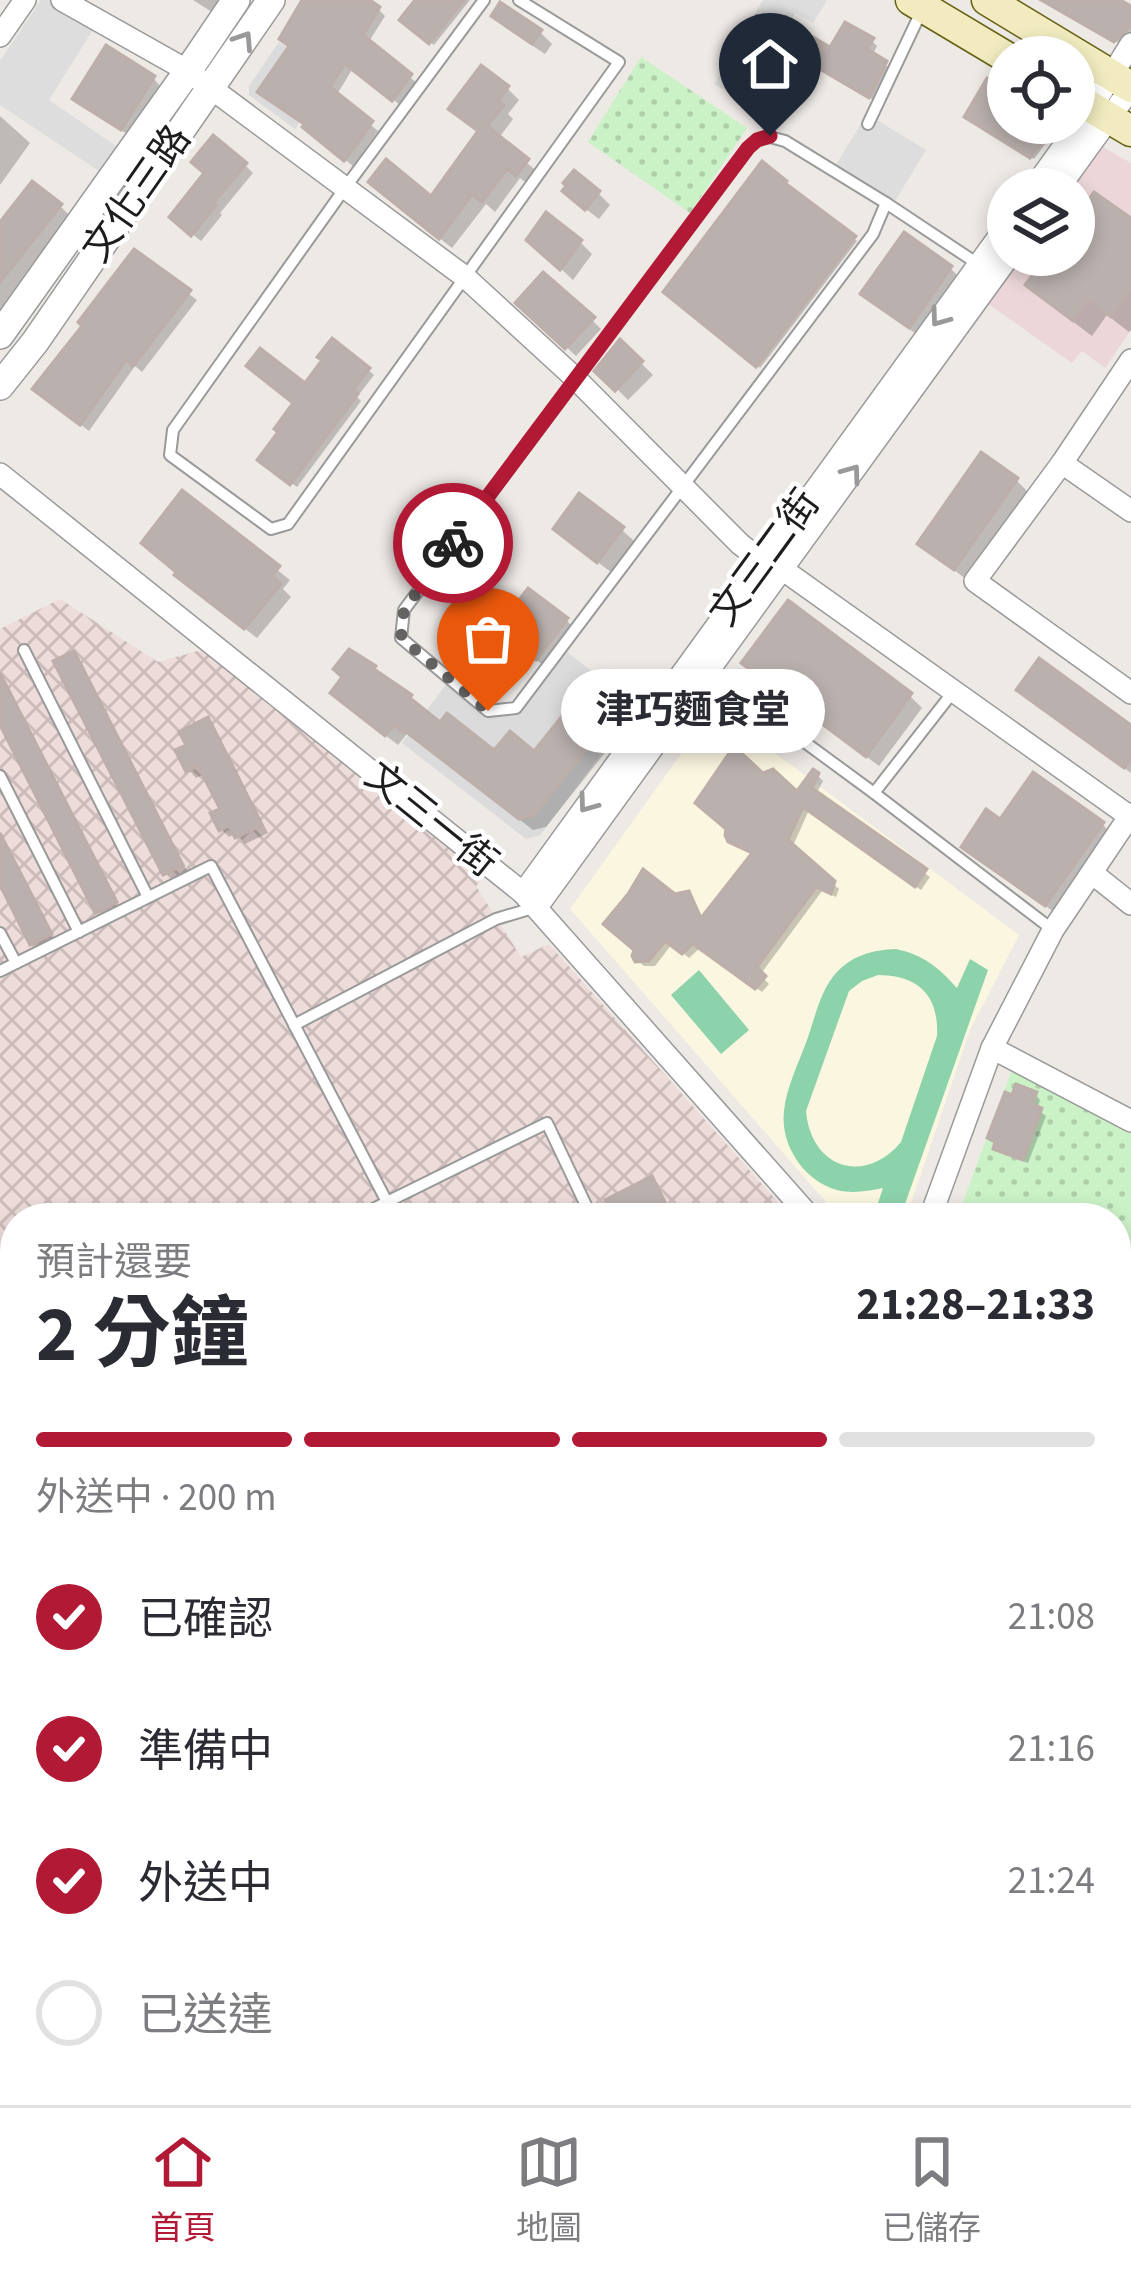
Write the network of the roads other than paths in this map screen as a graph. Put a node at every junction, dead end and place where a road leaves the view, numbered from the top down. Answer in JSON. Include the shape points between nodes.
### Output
{"nodes":[{"id":1,"x":25,"y":0,"type":"edge"},
{"id":2,"x":62,"y":0,"type":"edge"},
{"id":3,"x":236,"y":0,"type":"edge"},
{"id":4,"x":271,"y":0,"type":"edge"},
{"id":5,"x":484,"y":0,"type":"edge"},
{"id":6,"x":519,"y":0,"type":"edge"},
{"id":7,"x":987,"y":0,"type":"edge"},
{"id":8,"x":917,"y":4,"type":"edge"},
{"id":9,"x":0,"y":36,"type":"edge"},
{"id":10,"x":1131,"y":44,"type":"edge"},
{"id":11,"x":987,"y":46,"type":"edge"},
{"id":12,"x":200,"y":79,"type":"junction"},
{"id":13,"x":1125,"y":84,"type":"edge"},
{"id":14,"x":1102,"y":113,"type":"edge"},
{"id":15,"x":868,"y":124,"type":"dead end"},
{"id":16,"x":1052,"y":168,"type":"edge"},
{"id":17,"x":1070,"y":168,"type":"edge"},
{"id":18,"x":345,"y":188,"type":"junction"},
{"id":19,"x":886,"y":202,"type":"junction"},
{"id":20,"x":987,"y":270,"type":"joint"},
{"id":21,"x":464,"y":277,"type":"junction"},
{"id":22,"x":0,"y":334,"type":"edge"},
{"id":23,"x":1131,"y":360,"type":"edge"},
{"id":24,"x":575,"y":378,"type":"junction"},
{"id":25,"x":0,"y":386,"type":"edge"},
{"id":26,"x":1063,"y":463,"type":"junction"},
{"id":27,"x":0,"y":475,"type":"edge"},
{"id":28,"x":682,"y":485,"type":"junction"},
{"id":29,"x":1131,"y":511,"type":"edge"},
{"id":30,"x":773,"y":565,"type":"junction"},
{"id":31,"x":24,"y":650,"type":"dead end"},
{"id":32,"x":700,"y":665,"type":"junction"},
{"id":33,"x":954,"y":690,"type":"junction"},
{"id":34,"x":1131,"y":693,"type":"edge"},
{"id":35,"x":0,"y":776,"type":"edge"},
{"id":36,"x":874,"y":793,"type":"junction"},
{"id":37,"x":1130,"y":815,"type":"edge"},
{"id":38,"x":1092,"y":873,"type":"junction"},
{"id":39,"x":148,"y":897,"type":"junction"},
{"id":40,"x":530,"y":900,"type":"junction"},
{"id":41,"x":1131,"y":904,"type":"edge"},
{"id":42,"x":496,"y":919,"type":"junction"},
{"id":43,"x":1053,"y":930,"type":"junction"},
{"id":44,"x":0,"y":932,"type":"edge"},
{"id":45,"x":79,"y":932,"type":"junction"},
{"id":46,"x":16,"y":963,"type":"junction"},
{"id":47,"x":0,"y":971,"type":"edge"},
{"id":48,"x":294,"y":1025,"type":"junction"},
{"id":49,"x":992,"y":1048,"type":"junction"},
{"id":50,"x":1131,"y":1121,"type":"edge"},
{"id":51,"x":387,"y":1202,"type":"joint"},
{"id":52,"x":585,"y":1203,"type":"edge"},
{"id":53,"x":798,"y":1203,"type":"edge"},
{"id":54,"x":935,"y":1203,"type":"edge"}],
"edges":[{"from":1,"to":9,"type":"street"},
{"from":2,"to":12,"type":"street"},
{"from":3,"to":12,"type":"street","name":"文化三路"},
{"from":12,"to":4,"type":"street","name":"文化三路","one_way":true},
{"from":5,"to":18,"type":"lane"},
{"from":6,"to":21,"type":"lane","via":[[619,62]]},
{"from":7,"to":13,"type":"main road"},
{"from":8,"to":11,"type":"main road"},
{"from":8,"to":15,"type":"lane"},
{"from":10,"to":13,"type":"street"},
{"from":12,"to":18,"type":"street"},
{"from":12,"to":22,"type":"street","name":"文化三路"},
{"from":12,"to":25,"type":"street","name":"文化三路"},
{"from":13,"to":14,"type":"street"},
{"from":14,"to":16,"type":"street"},
{"from":14,"to":17,"type":"street"},
{"from":18,"to":21,"type":"street"},
{"from":18,"to":21,"type":"lane","via":[[173,430],[170,455],[271,529],[288,524]]},
{"from":19,"to":20,"type":"lane"},
{"from":19,"to":24,"type":"lane","via":[[785,142],[757,140]]},
{"from":19,"to":28,"type":"lane","via":[[873,234]]},
{"from":20,"to":30,"type":"street","name":"文三二街"},
{"from":21,"to":24,"type":"street"},
{"from":23,"to":26,"type":"street"},
{"from":24,"to":28,"type":"street"},
{"from":24,"to":28,"type":"lane","via":[[404,610],[401,638],[488,711],[516,708]]},
{"from":26,"to":29,"type":"street"},
{"from":26,"to":34,"type":"street","via":[[975,581]]},
{"from":27,"to":40,"type":"street","name":"文三一街"},
{"from":28,"to":30,"type":"street","via":[[740,544]]},
{"from":30,"to":32,"type":"street","name":"文三二街"},
{"from":30,"to":33,"type":"street"},
{"from":31,"to":39,"type":"lane"},
{"from":32,"to":36,"type":"lane"},
{"from":32,"to":40,"type":"street","name":"文三二街"},
{"from":33,"to":36,"type":"lane"},
{"from":33,"to":37,"type":"street"},
{"from":35,"to":45,"type":"lane"},
{"from":36,"to":43,"type":"lane"},
{"from":37,"to":38,"type":"street"},
{"from":38,"to":41,"type":"street"},
{"from":38,"to":43,"type":"street"},
{"from":39,"to":45,"type":"lane"},
{"from":39,"to":48,"type":"lane","via":[[211,866]]},
{"from":40,"to":42,"type":"lane"},
{"from":40,"to":42,"type":"lane"},
{"from":40,"to":53,"type":"street","name":"文三一街"},
{"from":42,"to":48,"type":"lane"},
{"from":43,"to":49,"type":"street"},
{"from":44,"to":46,"type":"lane"},
{"from":45,"to":46,"type":"lane"},
{"from":46,"to":47,"type":"lane"},
{"from":48,"to":51,"type":"lane"},
{"from":49,"to":50,"type":"street"},
{"from":49,"to":54,"type":"street"},
{"from":51,"to":52,"type":"lane","via":[[547,1123]]}]}
